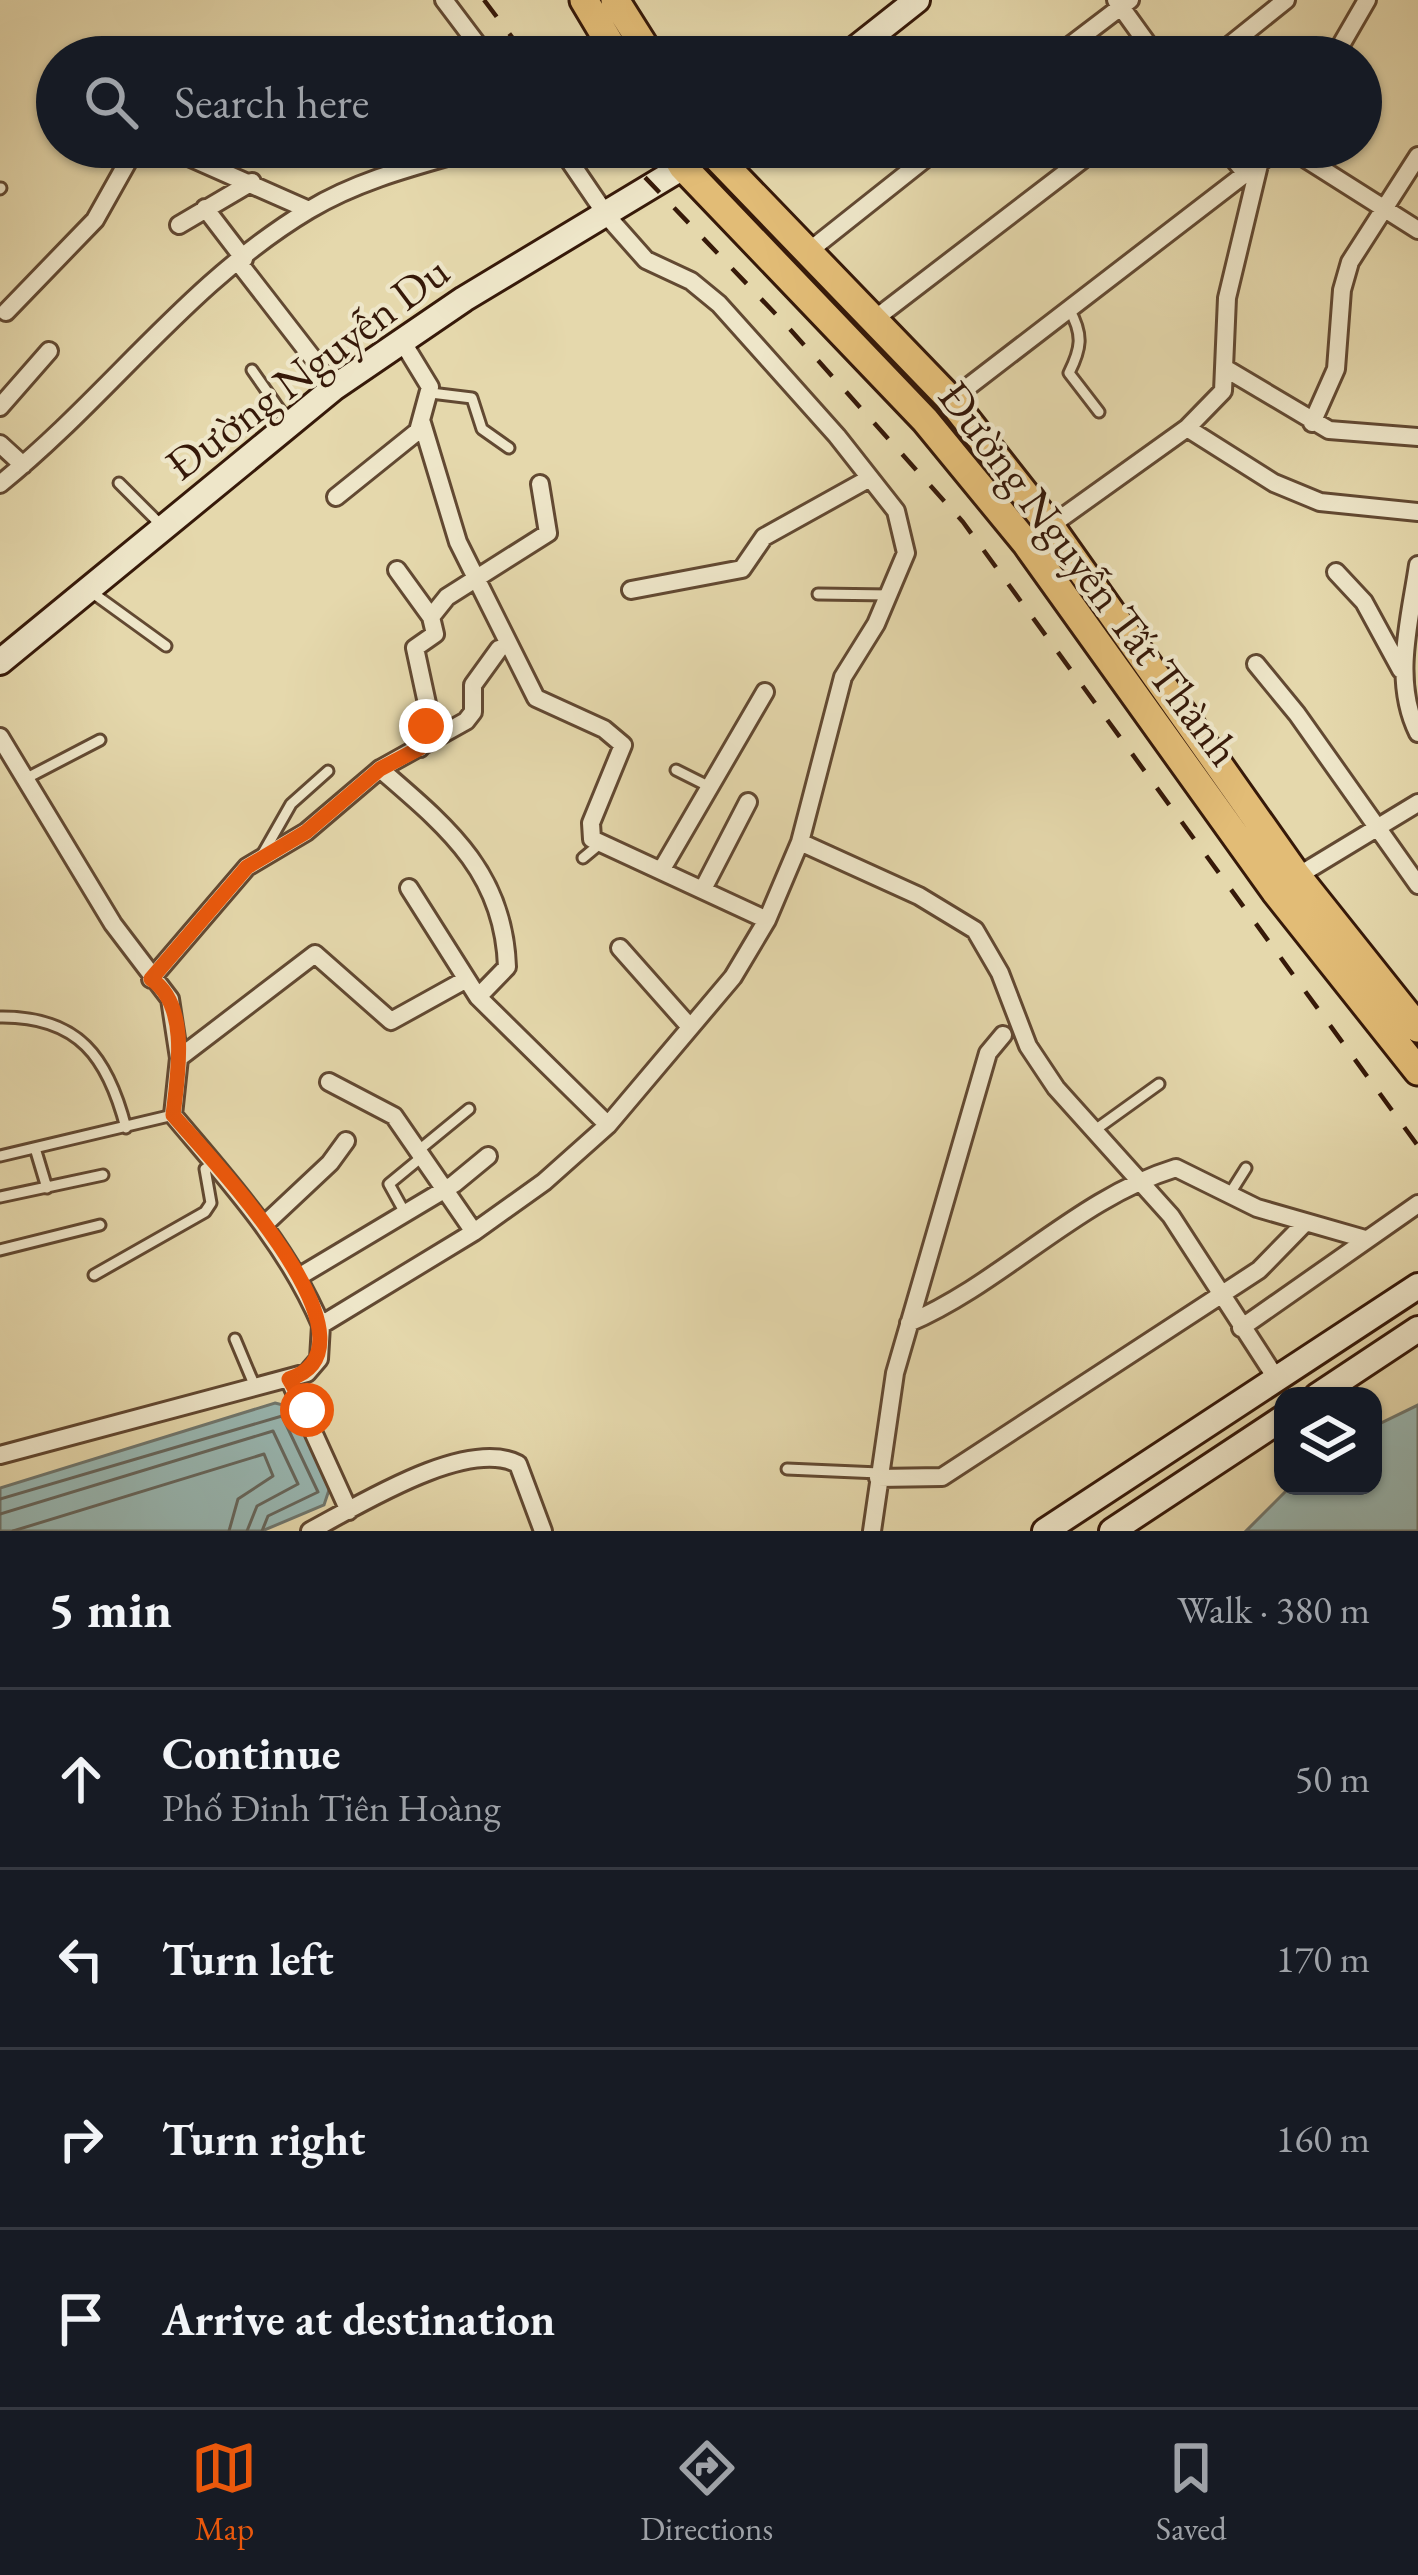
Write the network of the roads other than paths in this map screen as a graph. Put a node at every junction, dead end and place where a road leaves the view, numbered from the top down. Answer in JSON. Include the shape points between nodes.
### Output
{"nodes":[{"id":1,"x":444,"y":0,"type":"edge"},
{"id":2,"x":584,"y":0,"type":"edge"},
{"id":3,"x":615,"y":0,"type":"edge"},
{"id":4,"x":917,"y":0,"type":"edge"},
{"id":5,"x":1286,"y":0,"type":"edge"},
{"id":6,"x":1366,"y":0,"type":"edge"},
{"id":7,"x":1122,"y":2,"type":"edge"},
{"id":8,"x":471,"y":36,"type":"edge"},
{"id":9,"x":605,"y":36,"type":"edge"},
{"id":10,"x":638,"y":36,"type":"edge"},
{"id":11,"x":872,"y":36,"type":"edge"},
{"id":12,"x":1081,"y":36,"type":"edge"},
{"id":13,"x":1144,"y":36,"type":"edge"},
{"id":14,"x":1241,"y":36,"type":"edge"},
{"id":15,"x":1346,"y":36,"type":"edge"},
{"id":16,"x":1418,"y":156,"type":"edge"},
{"id":17,"x":124,"y":168,"type":"edge"},
{"id":18,"x":218,"y":168,"type":"edge"},
{"id":19,"x":410,"y":168,"type":"edge"},
{"id":20,"x":575,"y":168,"type":"edge"},
{"id":21,"x":664,"y":168,"type":"edge"},
{"id":22,"x":687,"y":168,"type":"edge"},
{"id":23,"x":729,"y":168,"type":"edge"},
{"id":24,"x":914,"y":168,"type":"edge"},
{"id":25,"x":1073,"y":168,"type":"edge"},
{"id":26,"x":1250,"y":168,"type":"edge"},
{"id":27,"x":1255,"y":168,"type":"edge"},
{"id":28,"x":1317,"y":168,"type":"edge"},
{"id":29,"x":1252,"y":170,"type":"junction"},
{"id":30,"x":252,"y":182,"type":"junction"},
{"id":31,"x":205,"y":208,"type":"junction"},
{"id":32,"x":1383,"y":208,"type":"junction"},
{"id":33,"x":309,"y":210,"type":"junction"},
{"id":34,"x":607,"y":215,"type":"junction"},
{"id":35,"x":179,"y":225,"type":"dead end"},
{"id":36,"x":1418,"y":230,"type":"edge"},
{"id":37,"x":808,"y":251,"type":"junction"},
{"id":38,"x":242,"y":261,"type":"junction"},
{"id":39,"x":1070,"y":309,"type":"junction"},
{"id":40,"x":6,"y":312,"type":"dead end"},
{"id":41,"x":878,"y":319,"type":"junction"},
{"id":42,"x":402,"y":341,"type":"junction"},
{"id":43,"x":851,"y":343,"type":"junction"},
{"id":44,"x":49,"y":352,"type":"dead end"},
{"id":45,"x":252,"y":370,"type":"dead end"},
{"id":46,"x":1228,"y":370,"type":"junction"},
{"id":47,"x":335,"y":388,"type":"junction"},
{"id":48,"x":431,"y":393,"type":"junction"},
{"id":49,"x":951,"y":400,"type":"junction"},
{"id":50,"x":0,"y":407,"type":"edge"},
{"id":51,"x":1099,"y":412,"type":"dead end"},
{"id":52,"x":422,"y":423,"type":"junction"},
{"id":53,"x":1312,"y":423,"type":"junction"},
{"id":54,"x":290,"y":424,"type":"junction"},
{"id":55,"x":1187,"y":428,"type":"junction"},
{"id":56,"x":1418,"y":437,"type":"edge"},
{"id":57,"x":0,"y":444,"type":"edge"},
{"id":58,"x":509,"y":448,"type":"dead end"},
{"id":59,"x":23,"y":465,"type":"junction"},
{"id":60,"x":870,"y":478,"type":"junction"},
{"id":61,"x":119,"y":483,"type":"dead end"},
{"id":62,"x":0,"y":484,"type":"edge"},
{"id":63,"x":540,"y":484,"type":"dead end"},
{"id":64,"x":336,"y":497,"type":"dead end"},
{"id":65,"x":1418,"y":512,"type":"edge"},
{"id":66,"x":1050,"y":526,"type":"junction"},
{"id":67,"x":163,"y":527,"type":"junction"},
{"id":68,"x":1026,"y":543,"type":"junction"},
{"id":69,"x":1418,"y":565,"type":"edge"},
{"id":70,"x":397,"y":570,"type":"dead end"},
{"id":71,"x":1336,"y":572,"type":"dead end"},
{"id":72,"x":474,"y":580,"type":"junction"},
{"id":73,"x":86,"y":588,"type":"junction"},
{"id":74,"x":631,"y":590,"type":"dead end"},
{"id":75,"x":818,"y":594,"type":"dead end"},
{"id":76,"x":890,"y":595,"type":"junction"},
{"id":77,"x":431,"y":617,"type":"junction"},
{"id":78,"x":166,"y":646,"type":"dead end"},
{"id":79,"x":499,"y":649,"type":"dead end"},
{"id":80,"x":0,"y":662,"type":"edge"},
{"id":81,"x":1256,"y":664,"type":"dead end"},
{"id":82,"x":1404,"y":676,"type":"junction"},
{"id":83,"x":765,"y":692,"type":"dead end"},
{"id":84,"x":1418,"y":733,"type":"edge"},
{"id":85,"x":0,"y":736,"type":"edge"},
{"id":86,"x":100,"y":740,"type":"dead end"},
{"id":87,"x":420,"y":748,"type":"junction"},
{"id":88,"x":380,"y":769,"type":"junction"},
{"id":89,"x":676,"y":770,"type":"dead end"},
{"id":90,"x":328,"y":771,"type":"dead end"},
{"id":91,"x":26,"y":778,"type":"junction"},
{"id":92,"x":708,"y":786,"type":"junction"},
{"id":93,"x":748,"y":802,"type":"dead end"},
{"id":94,"x":1418,"y":803,"type":"edge"},
{"id":95,"x":1374,"y":828,"type":"junction"},
{"id":96,"x":800,"y":842,"type":"junction"},
{"id":97,"x":601,"y":843,"type":"junction"},
{"id":98,"x":583,"y":858,"type":"dead end"},
{"id":99,"x":260,"y":860,"type":"junction"},
{"id":100,"x":662,"y":869,"type":"junction"},
{"id":101,"x":1286,"y":884,"type":"junction"},
{"id":102,"x":1418,"y":885,"type":"edge"},
{"id":103,"x":409,"y":888,"type":"dead end"},
{"id":104,"x":703,"y":889,"type":"junction"},
{"id":105,"x":767,"y":920,"type":"junction"},
{"id":106,"x":620,"y":949,"type":"dead end"},
{"id":107,"x":1355,"y":970,"type":"junction"},
{"id":108,"x":151,"y":979,"type":"junction"},
{"id":109,"x":465,"y":980,"type":"junction"},
{"id":110,"x":478,"y":998,"type":"junction"},
{"id":111,"x":0,"y":1017,"type":"edge"},
{"id":112,"x":690,"y":1028,"type":"junction"},
{"id":113,"x":1418,"y":1028,"type":"edge"},
{"id":114,"x":1003,"y":1036,"type":"dead end"},
{"id":115,"x":179,"y":1058,"type":"junction"},
{"id":116,"x":1418,"y":1071,"type":"edge"},
{"id":117,"x":328,"y":1082,"type":"dead end"},
{"id":118,"x":1159,"y":1084,"type":"dead end"},
{"id":119,"x":469,"y":1109,"type":"dead end"},
{"id":120,"x":173,"y":1115,"type":"junction"},
{"id":121,"x":608,"y":1125,"type":"junction"},
{"id":122,"x":126,"y":1128,"type":"junction"},
{"id":123,"x":1095,"y":1130,"type":"junction"},
{"id":124,"x":346,"y":1141,"type":"dead end"},
{"id":125,"x":35,"y":1148,"type":"junction"},
{"id":126,"x":421,"y":1153,"type":"junction"},
{"id":127,"x":0,"y":1156,"type":"edge"},
{"id":128,"x":488,"y":1156,"type":"dead end"},
{"id":129,"x":214,"y":1163,"type":"junction"},
{"id":130,"x":1246,"y":1168,"type":"dead end"},
{"id":131,"x":103,"y":1175,"type":"dead end"},
{"id":132,"x":1141,"y":1182,"type":"junction"},
{"id":133,"x":46,"y":1187,"type":"junction"},
{"id":134,"x":444,"y":1190,"type":"junction"},
{"id":135,"x":1229,"y":1195,"type":"junction"},
{"id":136,"x":0,"y":1197,"type":"edge"},
{"id":137,"x":1418,"y":1204,"type":"edge"},
{"id":138,"x":405,"y":1213,"type":"junction"},
{"id":139,"x":265,"y":1224,"type":"junction"},
{"id":140,"x":1304,"y":1224,"type":"junction"},
{"id":141,"x":100,"y":1225,"type":"dead end"},
{"id":142,"x":474,"y":1232,"type":"junction"},
{"id":143,"x":1365,"y":1239,"type":"junction"},
{"id":144,"x":0,"y":1250,"type":"edge"},
{"id":145,"x":94,"y":1274,"type":"dead end"},
{"id":146,"x":300,"y":1276,"type":"junction"},
{"id":147,"x":1418,"y":1286,"type":"edge"},
{"id":148,"x":1223,"y":1295,"type":"junction"},
{"id":149,"x":910,"y":1323,"type":"junction"},
{"id":150,"x":320,"y":1324,"type":"junction"},
{"id":151,"x":1241,"y":1328,"type":"junction"},
{"id":152,"x":1418,"y":1329,"type":"edge"},
{"id":153,"x":235,"y":1339,"type":"dead end"},
{"id":154,"x":1276,"y":1378,"type":"junction"},
{"id":155,"x":289,"y":1379,"type":"junction"},
{"id":156,"x":1331,"y":1387,"type":"edge"},
{"id":157,"x":256,"y":1389,"type":"junction"},
{"id":158,"x":1274,"y":1424,"type":"edge"},
{"id":159,"x":0,"y":1455,"type":"edge"},
{"id":160,"x":788,"y":1468,"type":"dead end"},
{"id":161,"x":878,"y":1475,"type":"junction"},
{"id":162,"x":349,"y":1511,"type":"junction"},
{"id":163,"x":1129,"y":1526,"type":"edge"},
{"id":164,"x":310,"y":1531,"type":"edge"},
{"id":165,"x":543,"y":1531,"type":"edge"},
{"id":166,"x":872,"y":1531,"type":"edge"},
{"id":167,"x":1045,"y":1531,"type":"edge"}],
"edges":[{"from":1,"to":8,"type":"street"},
{"from":2,"to":9,"type":"main road"},
{"from":3,"to":10,"type":"main road"},
{"from":4,"to":11,"type":"street"},
{"from":5,"to":14,"type":"street"},
{"from":6,"to":15,"type":"street"},
{"from":7,"to":12,"type":"street"},
{"from":7,"to":13,"type":"street"},
{"from":16,"to":32,"type":"street"},
{"from":17,"to":40,"type":"street","via":[[94,220]]},
{"from":18,"to":30,"type":"street"},
{"from":19,"to":33,"type":"street"},
{"from":20,"to":34,"type":"street"},
{"from":21,"to":34,"type":"street","name":"Đường Nguyễn Du"},
{"from":22,"to":43,"type":"main road","name":"Đường Nguyễn Tất Thành"},
{"from":23,"to":37,"type":"main road","name":"Đường Nguyễn Tất Thành"},
{"from":24,"to":37,"type":"street"},
{"from":25,"to":41,"type":"street"},
{"from":26,"to":29,"type":"street"},
{"from":27,"to":29,"type":"street"},
{"from":28,"to":32,"type":"street"},
{"from":29,"to":39,"type":"street"},
{"from":29,"to":46,"type":"street","via":[[1222,337]]},
{"from":30,"to":31,"type":"street"},
{"from":30,"to":33,"type":"street"},
{"from":31,"to":35,"type":"street"},
{"from":31,"to":38,"type":"street"},
{"from":32,"to":36,"type":"street"},
{"from":32,"to":53,"type":"street","via":[[1350,262],[1336,369]]},
{"from":33,"to":38,"type":"street"},
{"from":34,"to":42,"type":"street","name":"Đường Nguyễn Du"},
{"from":34,"to":60,"type":"street","via":[[646,260],[719,304]]},
{"from":37,"to":41,"type":"main road","name":"Đường Nguyễn Tất Thành"},
{"from":38,"to":47,"type":"street"},
{"from":38,"to":59,"type":"street","via":[[166,323]]},
{"from":39,"to":49,"type":"street"},
{"from":39,"to":51,"type":"lane","via":[[1081,338],[1069,374]]},
{"from":41,"to":43,"type":"main road"},
{"from":41,"to":49,"type":"main road","name":"Đường Nguyễn Tất Thành"},
{"from":42,"to":47,"type":"street","name":"Đường Nguyễn Du"},
{"from":42,"to":48,"type":"street"},
{"from":43,"to":68,"type":"main road","name":"Đường Nguyễn Tất Thành"},
{"from":44,"to":50,"type":"street"},
{"from":45,"to":54,"type":"lane"},
{"from":46,"to":53,"type":"street"},
{"from":46,"to":55,"type":"street","via":[[1223,391]]},
{"from":47,"to":54,"type":"street","name":"Đường Nguyễn Du"},
{"from":48,"to":52,"type":"street"},
{"from":48,"to":58,"type":"lane","via":[[472,398],[482,429]]},
{"from":49,"to":66,"type":"main road","name":"Đường Nguyễn Tất Thành"},
{"from":52,"to":64,"type":"street"},
{"from":52,"to":72,"type":"street"},
{"from":53,"to":56,"type":"street","via":[[1357,436]]},
{"from":54,"to":67,"type":"street","name":"Đường Nguyễn Du"},
{"from":55,"to":65,"type":"street","via":[[1320,502]]},
{"from":55,"to":66,"type":"street"},
{"from":57,"to":59,"type":"street"},
{"from":59,"to":62,"type":"street"},
{"from":60,"to":74,"type":"street","via":[[764,537],[742,569]]},
{"from":60,"to":76,"type":"street","via":[[906,538]]},
{"from":61,"to":67,"type":"lane"},
{"from":63,"to":72,"type":"street","via":[[548,533]]},
{"from":66,"to":68,"type":"street"},
{"from":66,"to":101,"type":"main road","name":"Đường Nguyễn Tất Thành"},
{"from":67,"to":73,"type":"street","name":"Đường Nguyễn Du"},
{"from":68,"to":101,"type":"main road","name":"Đường Nguyễn Tất Thành"},
{"from":69,"to":82,"type":"street"},
{"from":70,"to":77,"type":"street"},
{"from":71,"to":82,"type":"street","via":[[1364,602]]},
{"from":72,"to":77,"type":"street"},
{"from":72,"to":97,"type":"street","via":[[536,698],[623,745],[589,832]]},
{"from":73,"to":78,"type":"lane"},
{"from":73,"to":80,"type":"street","name":"Đường Nguyễn Du"},
{"from":75,"to":76,"type":"lane"},
{"from":76,"to":96,"type":"street","via":[[843,677]]},
{"from":77,"to":87,"type":"street","via":[[435,634],[412,654],[428,708]]},
{"from":79,"to":87,"type":"street","via":[[473,685],[466,721]]},
{"from":81,"to":95,"type":"street"},
{"from":82,"to":84,"type":"street"},
{"from":83,"to":92,"type":"street"},
{"from":85,"to":91,"type":"street"},
{"from":86,"to":91,"type":"lane"},
{"from":87,"to":88,"type":"street"},
{"from":88,"to":99,"type":"street"},
{"from":88,"to":110,"type":"street","via":[[475,859],[495,903],[507,968]]},
{"from":89,"to":92,"type":"lane"},
{"from":90,"to":99,"type":"lane","via":[[291,805]]},
{"from":91,"to":108,"type":"street"},
{"from":92,"to":100,"type":"street"},
{"from":93,"to":104,"type":"street"},
{"from":94,"to":95,"type":"street"},
{"from":95,"to":101,"type":"street"},
{"from":95,"to":102,"type":"street"},
{"from":96,"to":105,"type":"street"},
{"from":96,"to":123,"type":"street","via":[[975,930],[1000,973],[1016,1026]]},
{"from":97,"to":98,"type":"lane"},
{"from":97,"to":100,"type":"street"},
{"from":99,"to":108,"type":"street"},
{"from":100,"to":104,"type":"street"},
{"from":101,"to":107,"type":"main road","name":"Đường Nguyễn Tất Thành"},
{"from":103,"to":109,"type":"street"},
{"from":104,"to":105,"type":"street"},
{"from":105,"to":112,"type":"street"},
{"from":106,"to":112,"type":"street"},
{"from":107,"to":113,"type":"main road","name":"Đường Nguyễn Tất Thành"},
{"from":107,"to":116,"type":"main road","name":"Đường Nguyễn Tất Thành"},
{"from":108,"to":115,"type":"street","via":[[170,999]]},
{"from":109,"to":110,"type":"street"},
{"from":109,"to":115,"type":"street","via":[[391,1021],[315,954]]},
{"from":110,"to":121,"type":"street"},
{"from":111,"to":122,"type":"lane","via":[[32,1017],[86,1043],[113,1079]]},
{"from":112,"to":121,"type":"street"},
{"from":114,"to":149,"type":"street","via":[[988,1053]]},
{"from":115,"to":120,"type":"street"},
{"from":117,"to":126,"type":"street","via":[[394,1115]]},
{"from":118,"to":123,"type":"lane"},
{"from":119,"to":126,"type":"lane"},
{"from":120,"to":122,"type":"lane"},
{"from":120,"to":129,"type":"street"},
{"from":121,"to":142,"type":"street"},
{"from":122,"to":125,"type":"lane"},
{"from":123,"to":132,"type":"street"},
{"from":124,"to":139,"type":"street"},
{"from":125,"to":127,"type":"lane"},
{"from":125,"to":133,"type":"lane"},
{"from":126,"to":134,"type":"street"},
{"from":126,"to":138,"type":"lane","via":[[389,1184]]},
{"from":128,"to":134,"type":"street"},
{"from":129,"to":139,"type":"street"},
{"from":129,"to":145,"type":"lane","via":[[206,1169],[205,1212]]},
{"from":130,"to":135,"type":"lane"},
{"from":131,"to":133,"type":"lane"},
{"from":132,"to":135,"type":"street","via":[[1176,1168]]},
{"from":132,"to":148,"type":"street"},
{"from":132,"to":149,"type":"street","via":[[979,1288]]},
{"from":133,"to":136,"type":"lane"},
{"from":134,"to":138,"type":"street"},
{"from":134,"to":142,"type":"street"},
{"from":135,"to":140,"type":"street"},
{"from":137,"to":143,"type":"street"},
{"from":138,"to":146,"type":"street"},
{"from":139,"to":146,"type":"street"},
{"from":140,"to":143,"type":"street"},
{"from":140,"to":148,"type":"street"},
{"from":141,"to":144,"type":"lane"},
{"from":142,"to":150,"type":"street"},
{"from":143,"to":151,"type":"street"},
{"from":146,"to":150,"type":"street"},
{"from":147,"to":154,"type":"street"},
{"from":148,"to":151,"type":"street"},
{"from":148,"to":161,"type":"street","via":[[941,1477]]},
{"from":149,"to":161,"type":"street"},
{"from":150,"to":155,"type":"street","via":[[319,1359]]},
{"from":151,"to":154,"type":"street"},
{"from":152,"to":156,"type":"street"},
{"from":153,"to":157,"type":"lane"},
{"from":154,"to":167,"type":"street"},
{"from":155,"to":157,"type":"street"},
{"from":155,"to":162,"type":"street"},
{"from":157,"to":159,"type":"street"},
{"from":158,"to":163,"type":"street"},
{"from":160,"to":161,"type":"lane"},
{"from":161,"to":166,"type":"street"},
{"from":162,"to":164,"type":"street"},
{"from":162,"to":165,"type":"street","via":[[451,1465],[505,1459],[518,1464]]}]}
